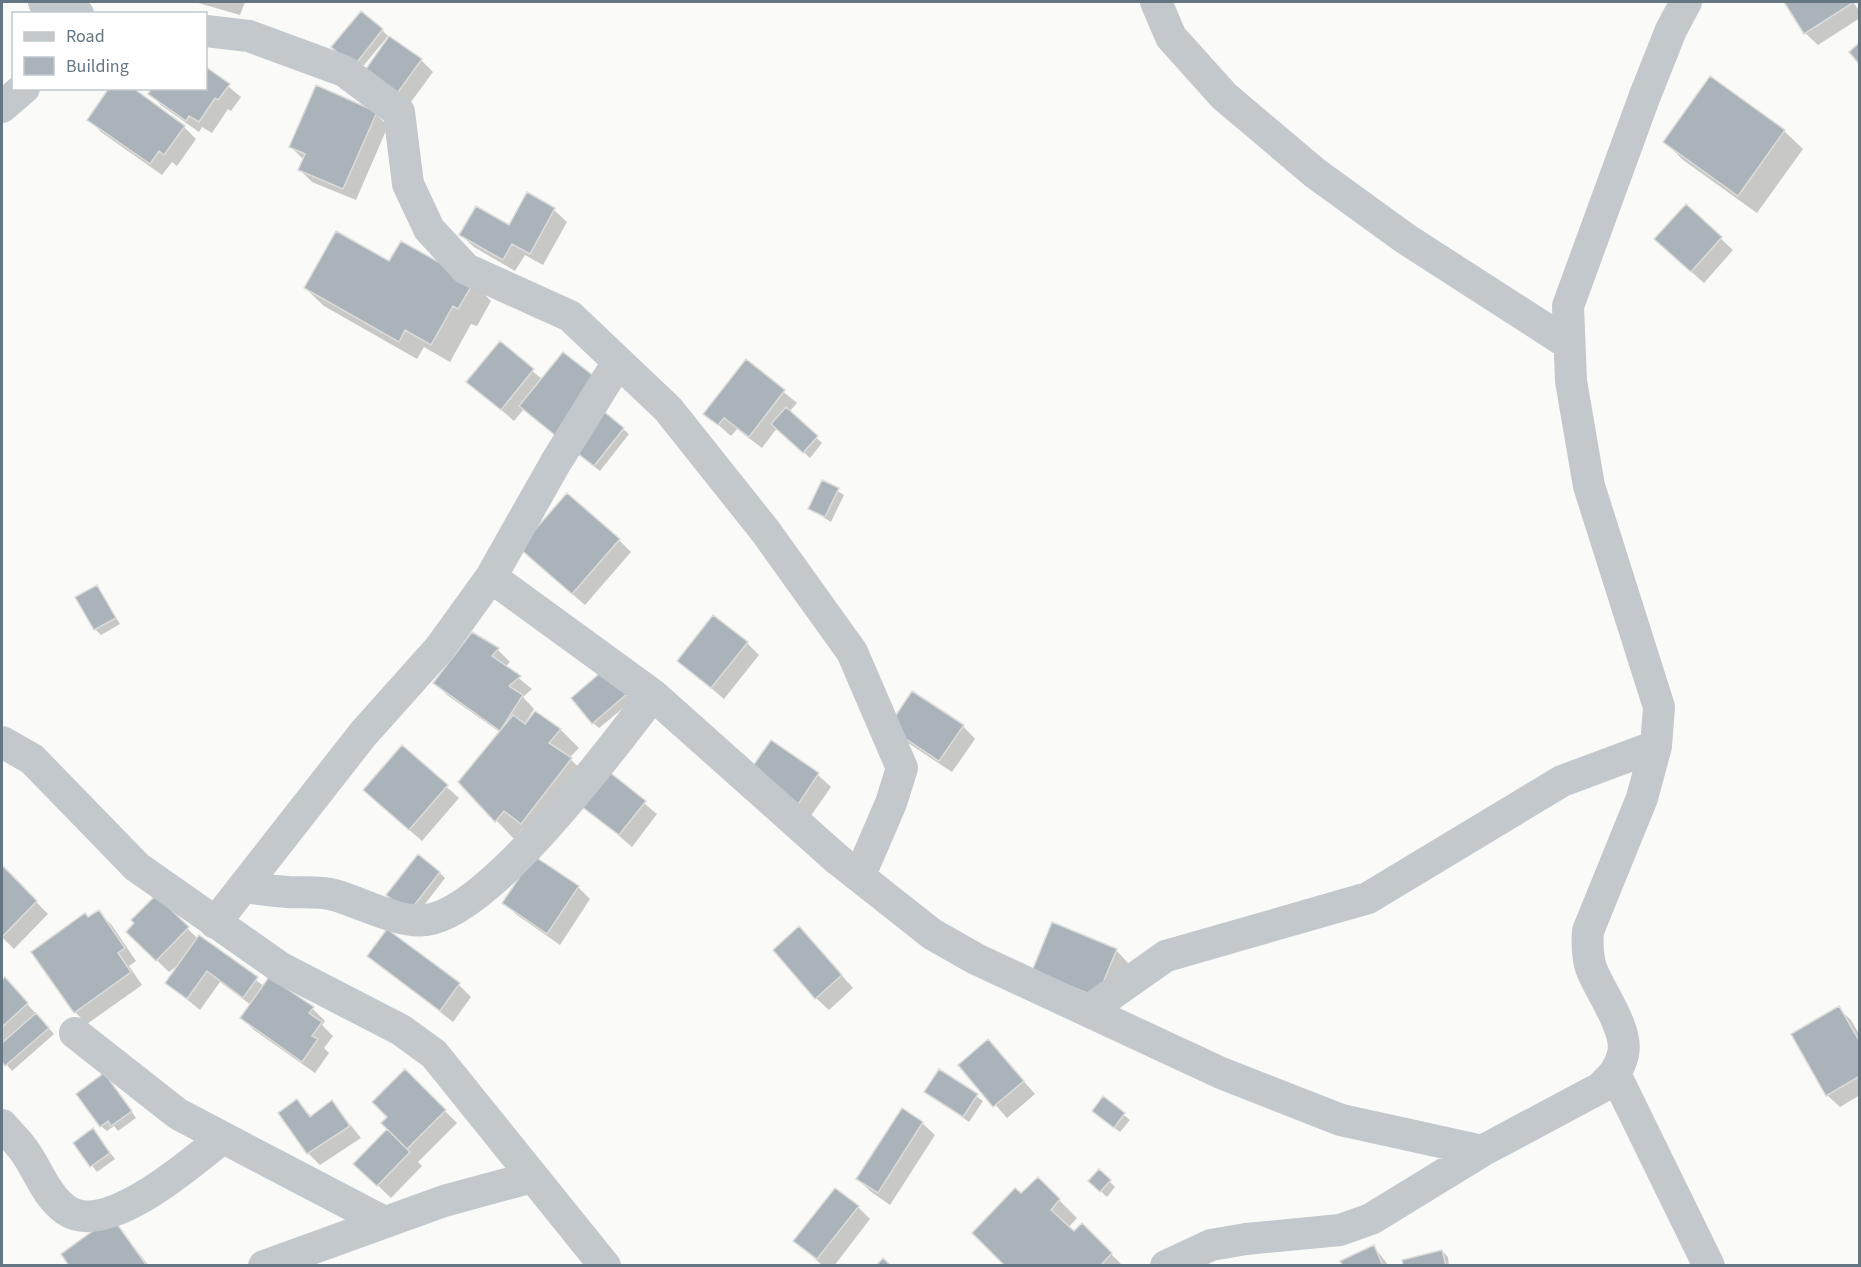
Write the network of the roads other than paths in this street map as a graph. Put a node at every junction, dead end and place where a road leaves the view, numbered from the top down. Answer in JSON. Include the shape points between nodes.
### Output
{"nodes":[{"id":1,"x":44,"y":2,"type":"edge"},
{"id":2,"x":1156,"y":2,"type":"edge"},
{"id":3,"x":1686,"y":2,"type":"edge"},
{"id":4,"x":72,"y":12,"type":"edge"},
{"id":5,"x":207,"y":31,"type":"edge"},
{"id":6,"x":22,"y":90,"type":"edge"},
{"id":7,"x":2,"y":107,"type":"edge"},
{"id":8,"x":1569,"y":344,"type":"junction"},
{"id":9,"x":618,"y":362,"type":"junction"},
{"id":10,"x":491,"y":577,"type":"junction"},
{"id":11,"x":653,"y":695,"type":"junction"},
{"id":12,"x":2,"y":742,"type":"edge"},
{"id":13,"x":1656,"y":746,"type":"junction"},
{"id":14,"x":860,"y":875,"type":"junction"},
{"id":15,"x":243,"y":887,"type":"junction"},
{"id":16,"x":215,"y":922,"type":"junction"},
{"id":17,"x":1089,"y":1010,"type":"junction"},
{"id":18,"x":75,"y":1033,"type":"dead end"},
{"id":19,"x":1615,"y":1074,"type":"junction"},
{"id":20,"x":2,"y":1125,"type":"edge"},
{"id":21,"x":221,"y":1139,"type":"junction"},
{"id":22,"x":1482,"y":1150,"type":"junction"},
{"id":23,"x":532,"y":1177,"type":"junction"},
{"id":24,"x":384,"y":1222,"type":"junction"},
{"id":25,"x":264,"y":1266,"type":"edge"},
{"id":26,"x":605,"y":1266,"type":"edge"},
{"id":27,"x":1166,"y":1266,"type":"edge"},
{"id":28,"x":1708,"y":1266,"type":"edge"}],
"edges":[{"from":1,"to":4,"type":"street"},
{"from":2,"to":8,"type":"street","via":[[1171,37],[1224,96],[1315,173],[1406,239]]},
{"from":3,"to":8,"type":"street","via":[[1659,59],[1568,306]]},
{"from":5,"to":9,"type":"street","via":[[249,36],[344,71],[399,112],[408,184],[429,229],[466,269],[570,316]]},
{"from":6,"to":7,"type":"street"},
{"from":8,"to":13,"type":"street","via":[[1571,381],[1589,486],[1659,706]]},
{"from":9,"to":10,"type":"street"},
{"from":9,"to":14,"type":"street","via":[[680,421],[722,480],[766,531],[852,652],[902,768]]},
{"from":10,"to":11,"type":"street"},
{"from":10,"to":15,"type":"street","via":[[439,649],[363,734]]},
{"from":11,"to":14,"type":"street","via":[[837,859]]},
{"from":11,"to":15,"type":"street","via":[[583,785],[513,861],[480,892],[445,913],[425,920],[386,914],[332,894]]},
{"from":12,"to":16,"type":"street","via":[[32,759],[136,867]]},
{"from":13,"to":17,"type":"street","via":[[1562,781],[1368,898],[1167,956]]},
{"from":13,"to":19,"type":"street","via":[[1642,798],[1588,931],[1586,950],[1591,968],[1620,1030],[1624,1052]]},
{"from":14,"to":17,"type":"street","via":[[932,934],[976,959]]},
{"from":15,"to":16,"type":"street"},
{"from":16,"to":23,"type":"street","via":[[281,968],[401,1030],[434,1054]]},
{"from":17,"to":22,"type":"street","via":[[1221,1073],[1341,1120]]},
{"from":18,"to":21,"type":"street","via":[[146,1092]]},
{"from":19,"to":22,"type":"street","via":[[1583,1098]]},
{"from":19,"to":28,"type":"street"},
{"from":20,"to":21,"type":"street","via":[[64,1209],[93,1218],[173,1177]]},
{"from":21,"to":24,"type":"street"},
{"from":22,"to":27,"type":"street","via":[[1371,1219],[1340,1230],[1210,1245]]},
{"from":23,"to":24,"type":"street"},
{"from":23,"to":26,"type":"street"},
{"from":24,"to":25,"type":"street"}]}
